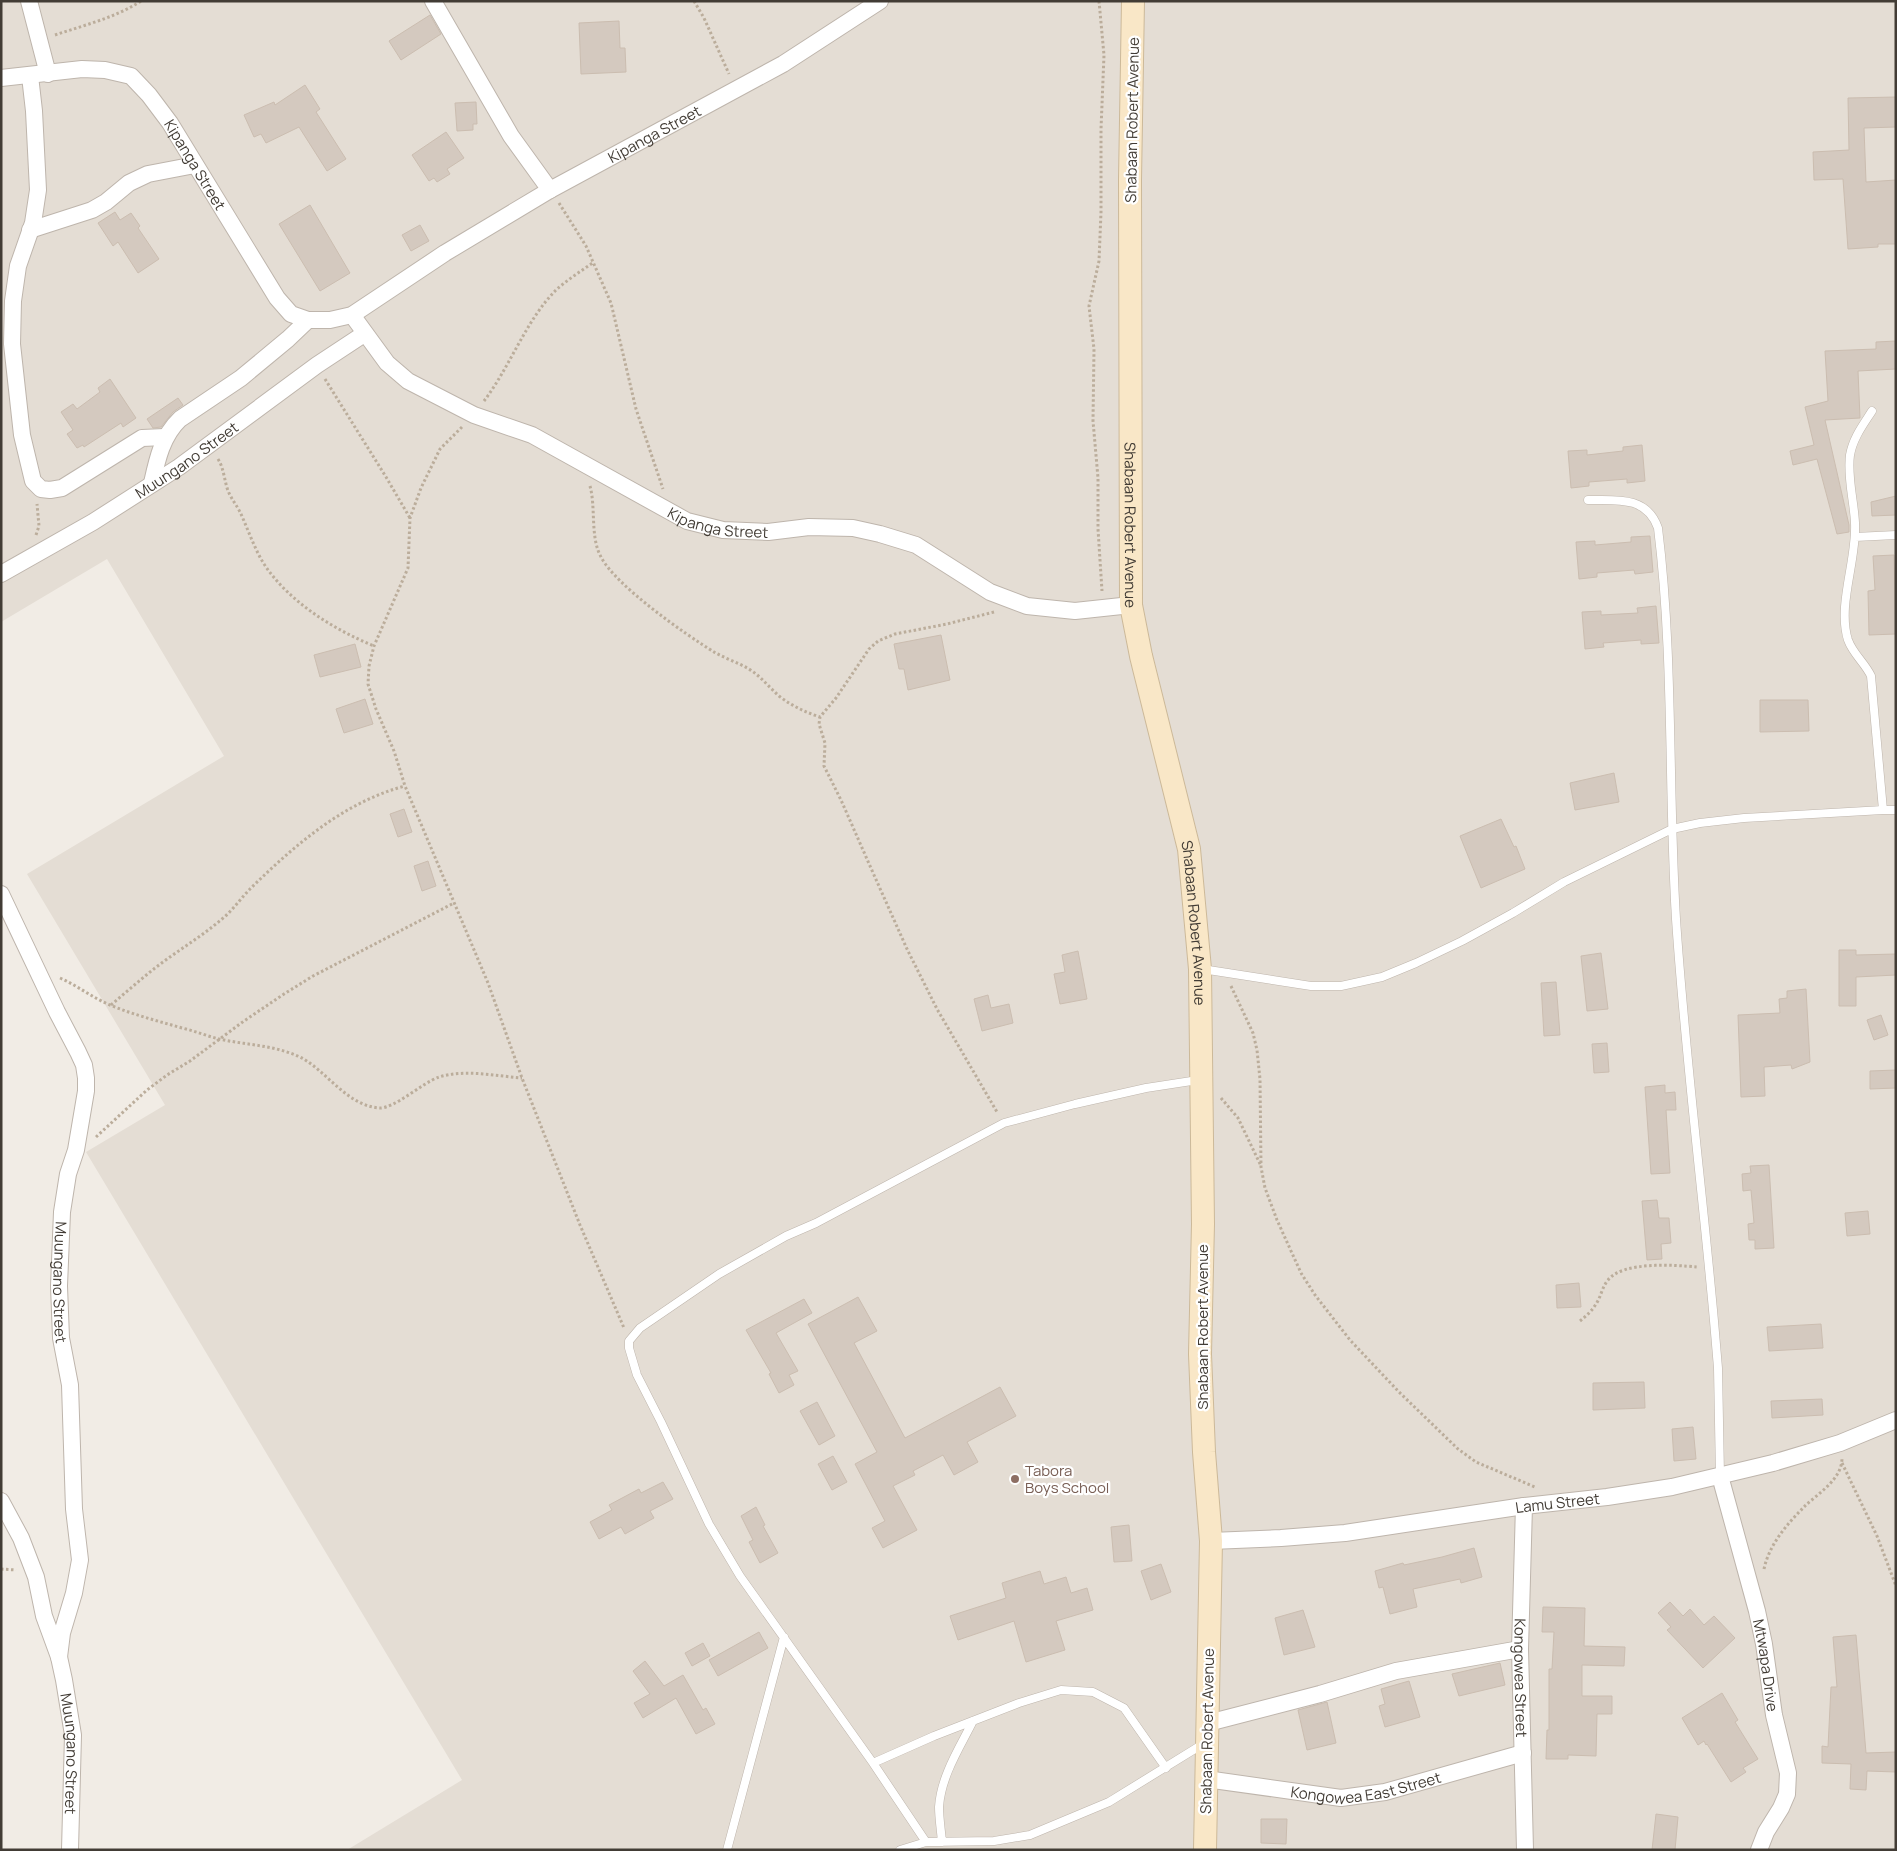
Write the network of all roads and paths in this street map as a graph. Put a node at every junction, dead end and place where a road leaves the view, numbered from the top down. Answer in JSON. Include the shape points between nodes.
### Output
{"nodes":[{"id":1,"x":28,"y":1,"type":"edge"},
{"id":2,"x":141,"y":1,"type":"edge"},
{"id":3,"x":433,"y":1,"type":"edge"},
{"id":4,"x":694,"y":1,"type":"edge"},
{"id":5,"x":880,"y":1,"type":"edge"},
{"id":6,"x":1099,"y":1,"type":"edge"},
{"id":7,"x":1133,"y":1,"type":"edge"},
{"id":8,"x":39,"y":40,"type":"junction"},
{"id":9,"x":48,"y":74,"type":"junction"},
{"id":10,"x":30,"y":76,"type":"junction"},
{"id":11,"x":1,"y":78,"type":"edge"},
{"id":12,"x":735,"y":89,"type":"junction"},
{"id":13,"x":195,"y":165,"type":"junction"},
{"id":14,"x":550,"y":190,"type":"junction"},
{"id":15,"x":30,"y":230,"type":"junction"},
{"id":16,"x":594,"y":262,"type":"junction"},
{"id":17,"x":7,"y":306,"type":"edge"},
{"id":18,"x":352,"y":314,"type":"junction"},
{"id":19,"x":308,"y":320,"type":"junction"},
{"id":20,"x":364,"y":334,"type":"junction"},
{"id":21,"x":6,"y":339,"type":"edge"},
{"id":22,"x":317,"y":365,"type":"junction"},
{"id":23,"x":1872,"y":411,"type":"dead end"},
{"id":24,"x":474,"y":414,"type":"junction"},
{"id":25,"x":166,"y":437,"type":"junction"},
{"id":26,"x":206,"y":448,"type":"junction"},
{"id":27,"x":578,"y":460,"type":"junction"},
{"id":28,"x":152,"y":483,"type":"junction"},
{"id":29,"x":36,"y":486,"type":"junction"},
{"id":30,"x":1588,"y":500,"type":"dead end"},
{"id":31,"x":666,"y":509,"type":"junction"},
{"id":32,"x":410,"y":518,"type":"junction"},
{"id":33,"x":1896,"y":535,"type":"edge"},
{"id":34,"x":1855,"y":537,"type":"junction"},
{"id":35,"x":26,"y":559,"type":"junction"},
{"id":36,"x":1,"y":574,"type":"edge"},
{"id":37,"x":1027,"y":606,"type":"junction"},
{"id":38,"x":1130,"y":606,"type":"junction"},
{"id":39,"x":1102,"y":608,"type":"junction"},
{"id":40,"x":374,"y":646,"type":"junction"},
{"id":41,"x":820,"y":718,"type":"junction"},
{"id":42,"x":404,"y":786,"type":"junction"},
{"id":43,"x":1883,"y":810,"type":"junction"},
{"id":44,"x":1896,"y":810,"type":"edge"},
{"id":45,"x":1672,"y":829,"type":"junction"},
{"id":46,"x":1,"y":894,"type":"edge"},
{"id":47,"x":454,"y":903,"type":"junction"},
{"id":48,"x":37,"y":968,"type":"junction"},
{"id":49,"x":1200,"y":969,"type":"junction"},
{"id":50,"x":1223,"y":973,"type":"junction"},
{"id":51,"x":111,"y":1006,"type":"junction"},
{"id":52,"x":219,"y":1039,"type":"junction"},
{"id":53,"x":522,"y":1078,"type":"junction"},
{"id":54,"x":1200,"y":1080,"type":"junction"},
{"id":55,"x":1004,"y":1124,"type":"junction"},
{"id":56,"x":76,"y":1150,"type":"junction"},
{"id":57,"x":1261,"y":1166,"type":"junction"},
{"id":58,"x":1710,"y":1268,"type":"junction"},
{"id":59,"x":1580,"y":1321,"type":"dead end"},
{"id":60,"x":629,"y":1341,"type":"junction"},
{"id":61,"x":1896,"y":1420,"type":"edge"},
{"id":62,"x":1840,"y":1443,"type":"junction"},
{"id":63,"x":1842,"y":1463,"type":"junction"},
{"id":64,"x":1720,"y":1476,"type":"junction"},
{"id":65,"x":1,"y":1501,"type":"edge"},
{"id":66,"x":1566,"y":1502,"type":"junction"},
{"id":67,"x":1524,"y":1506,"type":"junction"},
{"id":68,"x":1211,"y":1541,"type":"junction"},
{"id":69,"x":1762,"y":1576,"type":"dead end"},
{"id":70,"x":1896,"y":1586,"type":"edge"},
{"id":71,"x":784,"y":1637,"type":"junction"},
{"id":72,"x":1520,"y":1649,"type":"junction"},
{"id":73,"x":58,"y":1658,"type":"junction"},
{"id":74,"x":974,"y":1721,"type":"junction"},
{"id":75,"x":1208,"y":1733,"type":"junction"},
{"id":76,"x":1523,"y":1754,"type":"junction"},
{"id":77,"x":873,"y":1763,"type":"junction"},
{"id":78,"x":1166,"y":1768,"type":"junction"},
{"id":79,"x":1206,"y":1779,"type":"junction"},
{"id":80,"x":926,"y":1842,"type":"junction"},
{"id":81,"x":942,"y":1842,"type":"junction"},
{"id":82,"x":70,"y":1850,"type":"edge"},
{"id":83,"x":727,"y":1850,"type":"edge"},
{"id":84,"x":900,"y":1850,"type":"edge"},
{"id":85,"x":1205,"y":1850,"type":"edge"},
{"id":86,"x":1525,"y":1850,"type":"edge"},
{"id":87,"x":1759,"y":1850,"type":"edge"}],
"edges":[{"from":1,"to":8,"type":"street"},
{"from":2,"to":8,"type":"path","via":[[101,20]]},
{"from":3,"to":14,"type":"street","via":[[510,136]]},
{"from":4,"to":12,"type":"path"},
{"from":5,"to":12,"type":"street","name":"Kipanga Street","via":[[783,64]]},
{"from":6,"to":39,"type":"path","via":[[1104,55],[1101,220],[1099,261],[1089,306],[1094,349],[1093,421]]},
{"from":7,"to":38,"type":"street","name":"Shabaan Robert Avenue"},
{"from":8,"to":9,"type":"street"},
{"from":9,"to":10,"type":"street","name":"Kipanga Street"},
{"from":9,"to":13,"type":"street","name":"Kipanga Street","via":[[82,69],[130,76],[150,94]]},
{"from":10,"to":11,"type":"street","name":"Kipanga Street"},
{"from":10,"to":15,"type":"street","via":[[38,190]]},
{"from":12,"to":14,"type":"street","name":"Kipanga Street"},
{"from":13,"to":15,"type":"street","via":[[148,174],[129,182],[92,210]]},
{"from":13,"to":19,"type":"street","name":"Kipanga Street","via":[[277,298],[291,314]]},
{"from":14,"to":16,"type":"path"},
{"from":14,"to":18,"type":"street","name":"Kipanga Street"},
{"from":15,"to":17,"type":"street"},
{"from":16,"to":24,"type":"path","via":[[556,290],[543,306],[491,393]]},
{"from":16,"to":31,"type":"path","via":[[611,303],[636,409],[662,486]]},
{"from":17,"to":21,"type":"street"},
{"from":18,"to":19,"type":"street","name":"Kipanga Street","via":[[330,320]]},
{"from":18,"to":20,"type":"street","name":"Kipanga Street"},
{"from":19,"to":25,"type":"street","via":[[242,378],[180,419]]},
{"from":20,"to":22,"type":"street","name":"Muungano Street"},
{"from":20,"to":24,"type":"street","name":"Kipanga Street","via":[[387,363],[408,381]]},
{"from":21,"to":29,"type":"street","via":[[29,470]]},
{"from":22,"to":26,"type":"street","name":"Muungano Street"},
{"from":22,"to":32,"type":"path"},
{"from":23,"to":34,"type":"lane","via":[[1857,433],[1850,456]]},
{"from":24,"to":27,"type":"street","name":"Kipanga Street","via":[[532,435]]},
{"from":24,"to":32,"type":"path","via":[[440,449],[420,488]]},
{"from":25,"to":28,"type":"street"},
{"from":25,"to":29,"type":"street","via":[[142,438],[62,488],[50,490]]},
{"from":26,"to":28,"type":"street","name":"Muungano Street"},
{"from":26,"to":40,"type":"path","via":[[217,456],[230,497],[270,572],[325,621]]},
{"from":27,"to":31,"type":"street","name":"Kipanga Street"},
{"from":27,"to":41,"type":"path","via":[[592,496],[597,548],[612,572],[689,636],[716,653],[739,662],[792,705]]},
{"from":28,"to":35,"type":"street","name":"Muungano Street","via":[[93,522]]},
{"from":29,"to":35,"type":"path","via":[[39,526]]},
{"from":30,"to":45,"type":"lane","via":[[1611,500],[1642,506],[1650,512],[1658,528],[1668,654]]},
{"from":31,"to":37,"type":"street","name":"Kipanga Street","via":[[687,521],[723,530],[768,532],[809,527],[853,528],[880,534],[916,545],[990,592]]},
{"from":32,"to":40,"type":"path","via":[[408,568]]},
{"from":33,"to":34,"type":"lane"},
{"from":34,"to":43,"type":"lane","via":[[1846,628],[1854,651],[1871,676]]},
{"from":35,"to":36,"type":"street","name":"Muungano Street"},
{"from":37,"to":39,"type":"street","name":"Kipanga Street","via":[[1075,611]]},
{"from":37,"to":41,"type":"path","via":[[895,634],[878,641]]},
{"from":38,"to":39,"type":"street","name":"Kipanga Street"},
{"from":38,"to":49,"type":"street","name":"Shabaan Robert Avenue","via":[[1189,849]]},
{"from":40,"to":42,"type":"path","via":[[368,684]]},
{"from":41,"to":55,"type":"path","via":[[826,770],[920,974]]},
{"from":42,"to":47,"type":"path"},
{"from":42,"to":51,"type":"path","via":[[380,794],[328,822],[278,862],[224,917],[155,968]]},
{"from":43,"to":44,"type":"lane"},
{"from":43,"to":45,"type":"lane","via":[[1744,818]]},
{"from":45,"to":50,"type":"lane","via":[[1564,882],[1462,941],[1382,977],[1341,986],[1312,986]]},
{"from":45,"to":58,"type":"lane","via":[[1684,1020]]},
{"from":46,"to":48,"type":"street","name":"Muungano Street"},
{"from":47,"to":52,"type":"path","via":[[313,976]]},
{"from":47,"to":53,"type":"path","via":[[488,983]]},
{"from":48,"to":51,"type":"path"},
{"from":48,"to":56,"type":"street","name":"Muungano Street","via":[[84,1065],[86,1091]]},
{"from":49,"to":50,"type":"lane"},
{"from":49,"to":54,"type":"street","name":"Shabaan Robert Avenue"},
{"from":50,"to":57,"type":"path","via":[[1253,1032],[1260,1079]]},
{"from":51,"to":52,"type":"path"},
{"from":52,"to":53,"type":"path","via":[[274,1048],[301,1058],[357,1101],[373,1107],[392,1104],[440,1077],[479,1074]]},
{"from":52,"to":56,"type":"path","via":[[146,1090]]},
{"from":53,"to":60,"type":"path"},
{"from":54,"to":55,"type":"lane","via":[[1146,1088]]},
{"from":54,"to":57,"type":"path","via":[[1238,1118]]},
{"from":54,"to":68,"type":"street","name":"Shabaan Robert Avenue","via":[[1203,1224],[1200,1354]]},
{"from":55,"to":60,"type":"lane","via":[[727,1269],[656,1316]]},
{"from":56,"to":73,"type":"street","name":"Muungano Street","via":[[68,1174],[62,1212],[58,1286],[61,1338],[70,1385],[74,1509],[80,1560]]},
{"from":57,"to":66,"type":"path","via":[[1269,1201],[1301,1273],[1350,1340],[1467,1457]]},
{"from":58,"to":59,"type":"path","via":[[1669,1266],[1622,1270],[1608,1280],[1596,1305]]},
{"from":58,"to":64,"type":"lane","via":[[1718,1368]]},
{"from":60,"to":71,"type":"lane","via":[[637,1375],[709,1524],[740,1576]]},
{"from":61,"to":62,"type":"street","name":"Lamu Street"},
{"from":62,"to":63,"type":"path"},
{"from":62,"to":64,"type":"street","name":"Lamu Street"},
{"from":63,"to":69,"type":"path","via":[[1832,1482],[1795,1517],[1776,1541]]},
{"from":63,"to":70,"type":"path","via":[[1877,1536]]},
{"from":64,"to":66,"type":"street","name":"Lamu Street","via":[[1672,1487]]},
{"from":64,"to":87,"type":"street","name":"Mtwapa Drive","via":[[1758,1620],[1774,1715],[1788,1773],[1787,1794]]},
{"from":65,"to":73,"type":"street","name":"Muungano Street","via":[[33,1569]]},
{"from":66,"to":67,"type":"street","name":"Lamu Street"},
{"from":67,"to":68,"type":"street","name":"Lamu Street","via":[[1345,1533]]},
{"from":67,"to":72,"type":"street","name":"Kongowea Street"},
{"from":68,"to":75,"type":"street","name":"Shabaan Robert Avenue"},
{"from":71,"to":77,"type":"lane"},
{"from":71,"to":83,"type":"lane"},
{"from":72,"to":75,"type":"street","via":[[1396,1671]]},
{"from":72,"to":76,"type":"street","name":"Kongowea Street"},
{"from":73,"to":82,"type":"street","name":"Muungano Street","via":[[73,1735]]},
{"from":74,"to":77,"type":"lane"},
{"from":74,"to":78,"type":"lane","via":[[1060,1690],[1093,1692],[1124,1708]]},
{"from":74,"to":81,"type":"lane","via":[[955,1755],[943,1786],[939,1805]]},
{"from":75,"to":78,"type":"lane"},
{"from":75,"to":79,"type":"street","name":"Shabaan Robert Avenue"},
{"from":76,"to":79,"type":"street","name":"Kongowea East Street","via":[[1385,1792],[1341,1798]]},
{"from":76,"to":86,"type":"street","name":"Kongowea Street"},
{"from":77,"to":80,"type":"lane"},
{"from":78,"to":81,"type":"lane","via":[[1109,1802],[1030,1835],[994,1841]]},
{"from":79,"to":85,"type":"street","name":"Shabaan Robert Avenue"},
{"from":80,"to":81,"type":"lane"},
{"from":80,"to":84,"type":"lane"}]}
